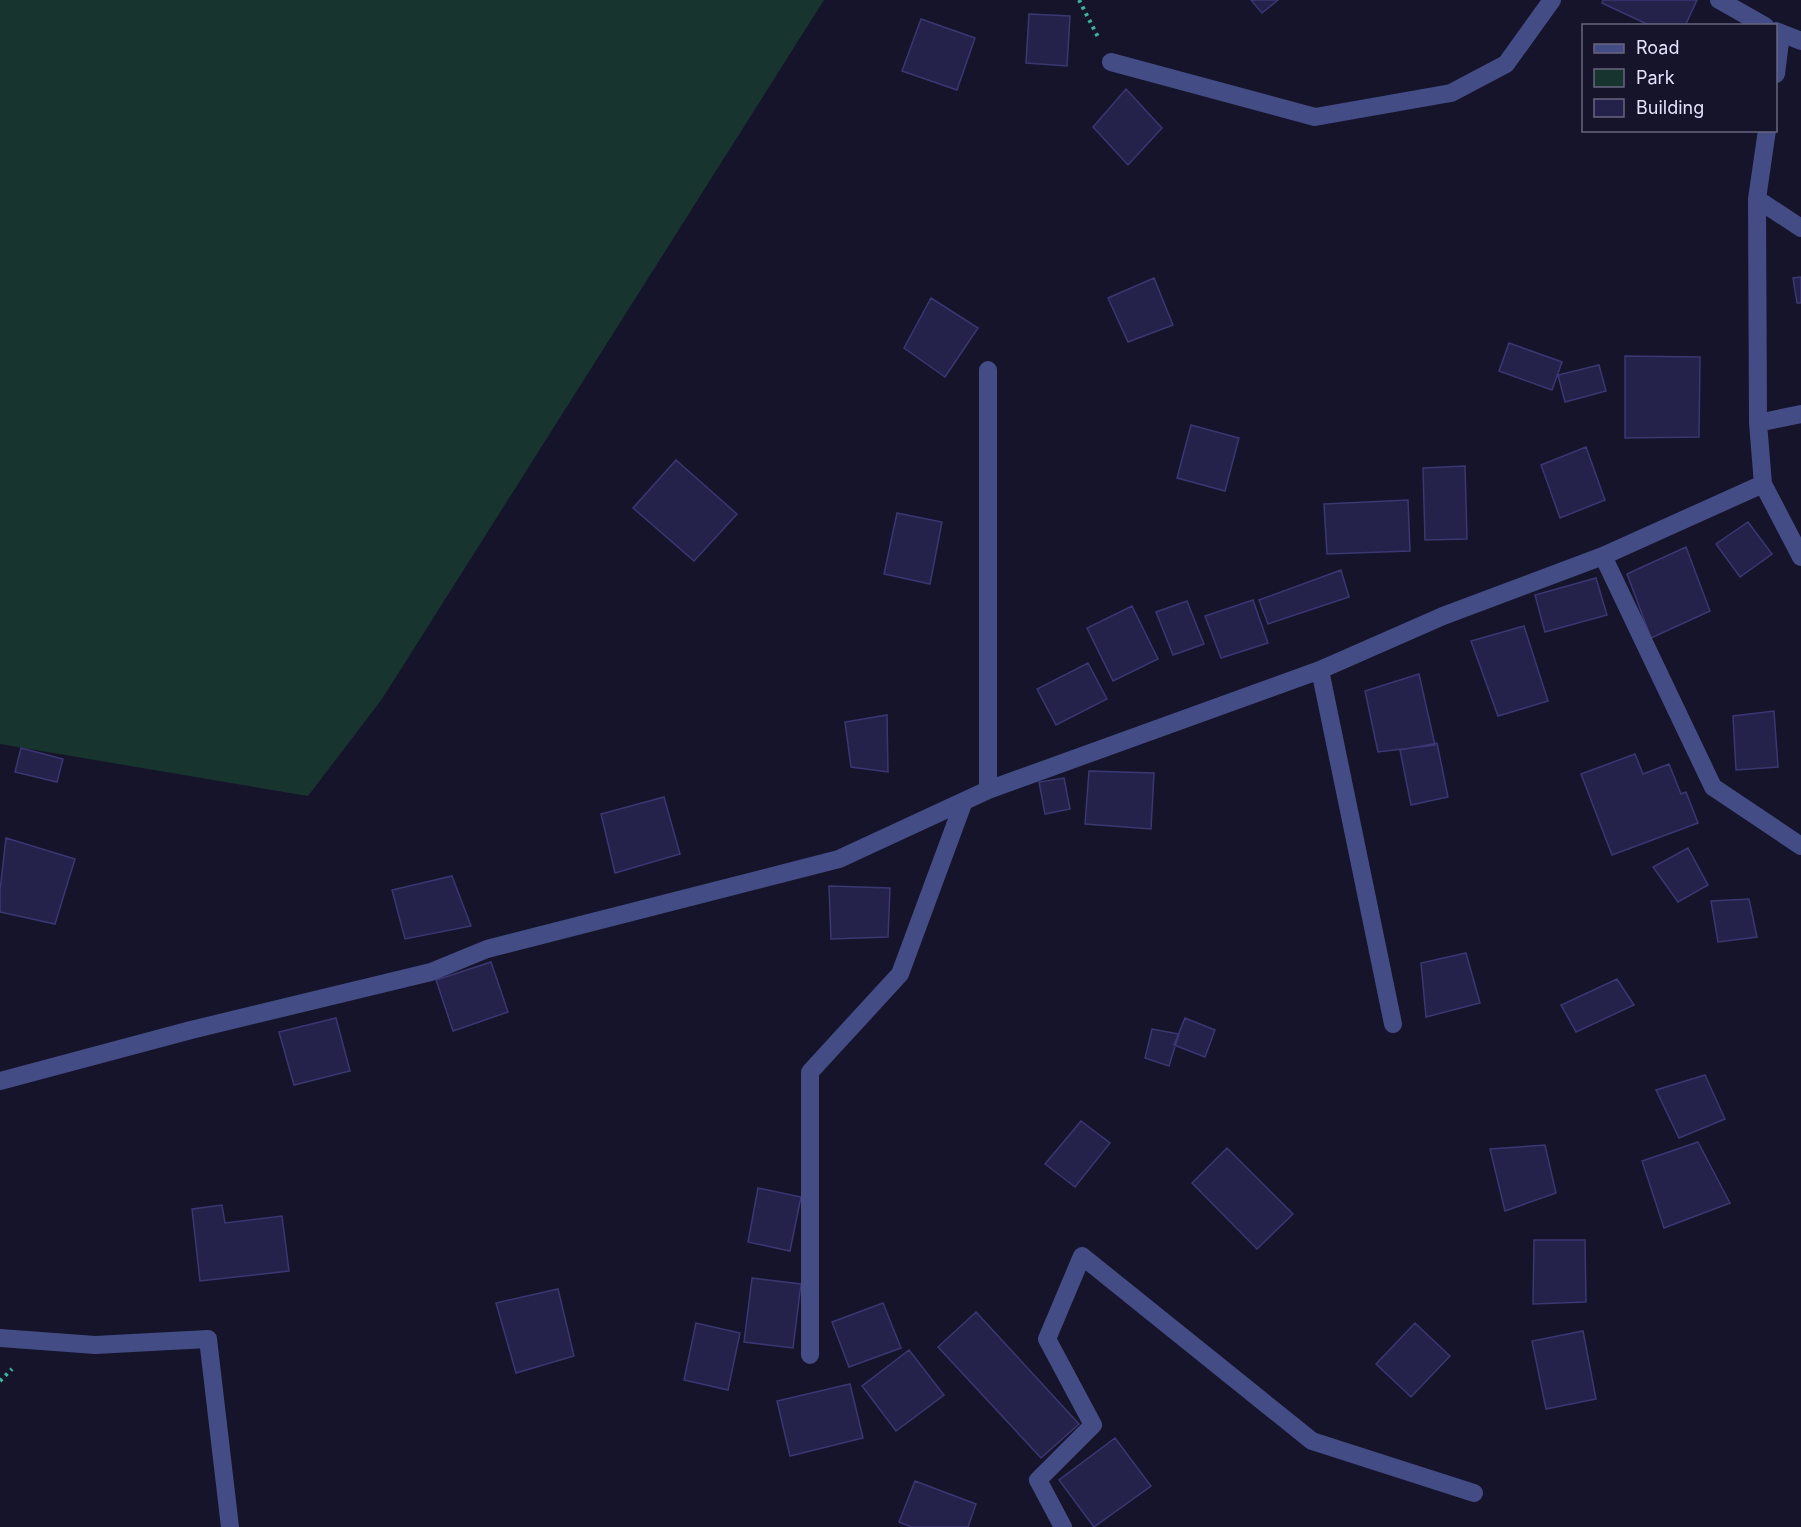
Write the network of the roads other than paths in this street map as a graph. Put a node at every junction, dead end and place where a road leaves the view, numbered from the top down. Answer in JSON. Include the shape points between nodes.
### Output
{"nodes":[{"id":1,"x":1552,"y":0,"type":"edge"},
{"id":2,"x":1719,"y":0,"type":"edge"},
{"id":3,"x":1761,"y":24,"type":"edge"},
{"id":4,"x":1778,"y":33,"type":"edge"},
{"id":5,"x":1801,"y":41,"type":"edge"},
{"id":6,"x":1777,"y":54,"type":"edge"},
{"id":7,"x":1111,"y":62,"type":"road end"},
{"id":8,"x":1767,"y":132,"type":"edge"},
{"id":9,"x":1757,"y":200,"type":"junction"},
{"id":10,"x":1801,"y":228,"type":"edge"},
{"id":11,"x":988,"y":370,"type":"dead end"},
{"id":12,"x":1801,"y":414,"type":"edge"},
{"id":13,"x":1758,"y":423,"type":"junction"},
{"id":14,"x":1763,"y":484,"type":"junction"},
{"id":15,"x":1603,"y":555,"type":"junction"},
{"id":16,"x":1801,"y":557,"type":"edge"},
{"id":17,"x":1320,"y":670,"type":"junction"},
{"id":18,"x":988,"y":790,"type":"junction"},
{"id":19,"x":964,"y":801,"type":"junction"},
{"id":20,"x":1801,"y":846,"type":"edge"},
{"id":21,"x":1393,"y":1024,"type":"dead end"},
{"id":22,"x":0,"y":1081,"type":"edge"},
{"id":23,"x":0,"y":1338,"type":"edge"},
{"id":24,"x":810,"y":1355,"type":"dead end"},
{"id":25,"x":1474,"y":1492,"type":"dead end"},
{"id":26,"x":230,"y":1527,"type":"edge"},
{"id":27,"x":1063,"y":1527,"type":"edge"}],
"edges":[{"from":1,"to":7,"type":"street","via":[[1506,64],[1450,93],[1315,117]]},
{"from":2,"to":3,"type":"street"},
{"from":4,"to":5,"type":"street"},
{"from":4,"to":6,"type":"street"},
{"from":8,"to":9,"type":"street"},
{"from":9,"to":10,"type":"street"},
{"from":9,"to":13,"type":"street"},
{"from":11,"to":18,"type":"street"},
{"from":12,"to":13,"type":"street"},
{"from":13,"to":14,"type":"street"},
{"from":14,"to":15,"type":"street"},
{"from":14,"to":16,"type":"street"},
{"from":15,"to":17,"type":"street","via":[[1443,616]]},
{"from":15,"to":20,"type":"street","via":[[1713,787]]},
{"from":17,"to":18,"type":"street"},
{"from":17,"to":21,"type":"street"},
{"from":18,"to":19,"type":"street"},
{"from":19,"to":22,"type":"street","via":[[839,859],[487,949],[431,972]]},
{"from":19,"to":24,"type":"street","via":[[900,974],[810,1072]]},
{"from":23,"to":26,"type":"street","via":[[95,1345],[208,1339]]},
{"from":25,"to":27,"type":"street","via":[[1312,1441],[1082,1256],[1047,1339],[1093,1425],[1038,1480]]}]}
